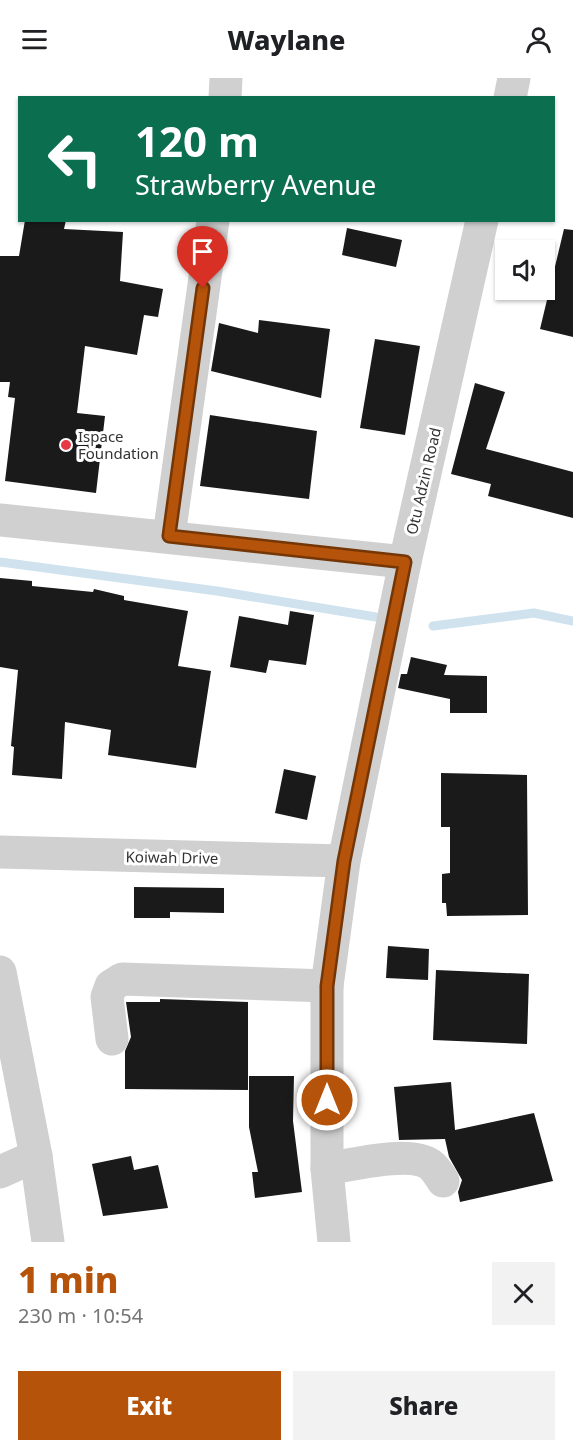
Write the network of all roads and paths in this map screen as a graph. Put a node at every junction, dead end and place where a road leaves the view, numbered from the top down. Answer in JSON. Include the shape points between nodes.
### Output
{"nodes":[{"id":1,"x":226,"y":78,"type":"edge"},
{"id":2,"x":514,"y":78,"type":"edge"},
{"id":3,"x":225,"y":96,"type":"edge"},
{"id":4,"x":510,"y":96,"type":"edge"},
{"id":5,"x":213,"y":222,"type":"edge"},
{"id":6,"x":482,"y":222,"type":"edge"},
{"id":7,"x":0,"y":520,"type":"edge"},
{"id":8,"x":169,"y":536,"type":"junction"},
{"id":9,"x":405,"y":562,"type":"junction"},
{"id":10,"x":0,"y":852,"type":"edge"},
{"id":11,"x":344,"y":861,"type":"junction"},
{"id":12,"x":0,"y":972,"type":"edge"},
{"id":13,"x":327,"y":986,"type":"junction"},
{"id":14,"x":111,"y":1039,"type":"dead end"},
{"id":15,"x":36,"y":1156,"type":"junction"},
{"id":16,"x":327,"y":1169,"type":"junction"},
{"id":17,"x":0,"y":1172,"type":"edge"},
{"id":18,"x":443,"y":1181,"type":"dead end"},
{"id":19,"x":48,"y":1242,"type":"edge"},
{"id":20,"x":334,"y":1242,"type":"edge"}],
"edges":[{"from":1,"to":3,"type":"street"},
{"from":2,"to":4,"type":"street"},
{"from":5,"to":8,"type":"street"},
{"from":6,"to":9,"type":"street","name":"Otu Adzin Road"},
{"from":7,"to":8,"type":"street"},
{"from":8,"to":9,"type":"street"},
{"from":9,"to":11,"type":"street","name":"Otu Adzin Road"},
{"from":10,"to":11,"type":"street","name":"Koiwah Drive"},
{"from":11,"to":13,"type":"street","name":"Otu Adzin Road"},
{"from":12,"to":15,"type":"street"},
{"from":13,"to":14,"type":"street","via":[[122,980],[111,986],[108,997]]},
{"from":13,"to":16,"type":"street","name":"Otu Adzin Road"},
{"from":15,"to":17,"type":"street"},
{"from":15,"to":19,"type":"street"},
{"from":16,"to":18,"type":"street","via":[[397,1158],[417,1159],[431,1165]]},
{"from":16,"to":20,"type":"street","name":"Otu Adzin Road"}]}
